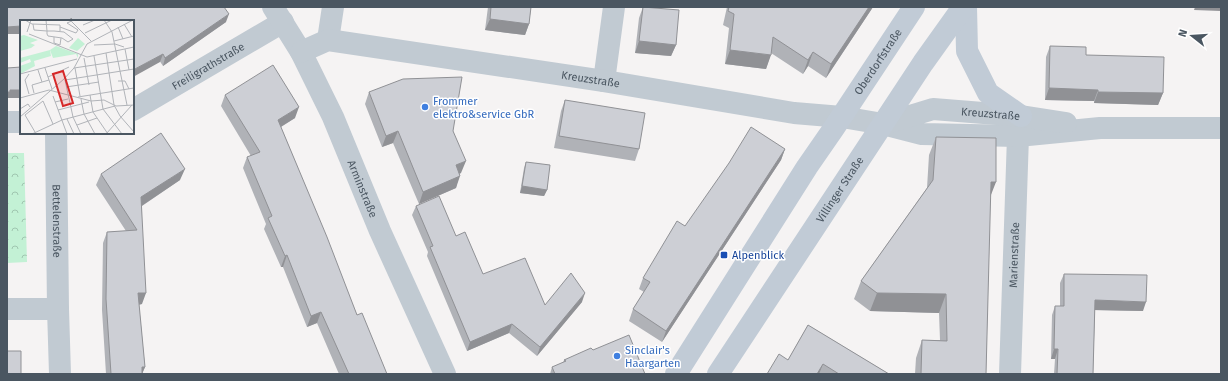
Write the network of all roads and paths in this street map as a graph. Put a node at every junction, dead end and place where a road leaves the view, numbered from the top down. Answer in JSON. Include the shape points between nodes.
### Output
{"nodes":[{"id":1,"x":333,"y":7,"type":"edge"},
{"id":2,"x":614,"y":7,"type":"edge"},
{"id":3,"x":914,"y":7,"type":"edge"},
{"id":4,"x":964,"y":7,"type":"edge"},
{"id":5,"x":278,"y":15,"type":"edge"},
{"id":6,"x":328,"y":40,"type":"junction"},
{"id":7,"x":301,"y":52,"type":"junction"},
{"id":8,"x":604,"y":81,"type":"junction"},
{"id":9,"x":134,"y":109,"type":"edge"},
{"id":10,"x":842,"y":117,"type":"junction"},
{"id":11,"x":7,"y":122,"type":"edge"},
{"id":12,"x":20,"y":122,"type":"edge"},
{"id":13,"x":883,"y":124,"type":"junction"},
{"id":14,"x":1019,"y":126,"type":"junction"},
{"id":15,"x":1221,"y":128,"type":"edge"},
{"id":16,"x":56,"y":134,"type":"edge"},
{"id":17,"x":7,"y":309,"type":"edge"},
{"id":18,"x":58,"y":309,"type":"junction"},
{"id":19,"x":60,"y":374,"type":"edge"},
{"id":20,"x":445,"y":374,"type":"edge"},
{"id":21,"x":676,"y":374,"type":"edge"},
{"id":22,"x":718,"y":374,"type":"edge"},
{"id":23,"x":1010,"y":374,"type":"edge"}],
"edges":[{"from":1,"to":6,"type":"street"},
{"from":2,"to":8,"type":"street"},
{"from":3,"to":10,"type":"main road","name":"Oberdorfstraße"},
{"from":4,"to":13,"type":"main road","name":"Villinger Straße","via":[[922,63]]},
{"from":4,"to":14,"type":"main road","via":[[967,51],[988,92]]},
{"from":5,"to":7,"type":"street","name":"Arminstraße"},
{"from":5,"to":9,"type":"street","name":"Freiligrathstraße"},
{"from":6,"to":7,"type":"street"},
{"from":6,"to":8,"type":"street","name":"Kreuzstraße"},
{"from":7,"to":20,"type":"street","name":"Arminstraße"},
{"from":8,"to":10,"type":"street","name":"Kreuzstraße","via":[[794,113]]},
{"from":10,"to":13,"type":"street","name":"Kreuzstraße"},
{"from":10,"to":21,"type":"main road","via":[[807,167]]},
{"from":11,"to":12,"type":"street"},
{"from":13,"to":14,"type":"street","name":"Kreuzstraße","via":[[922,134]]},
{"from":13,"to":22,"type":"main road","name":"Villinger Straße"},
{"from":14,"to":15,"type":"street","name":"Kreuzstraße"},
{"from":14,"to":23,"type":"street","name":"Marienstraße"},
{"from":16,"to":18,"type":"street","name":"Bettelenstraße"},
{"from":17,"to":18,"type":"street"},
{"from":18,"to":19,"type":"street","name":"Bettelenstraße"}]}
